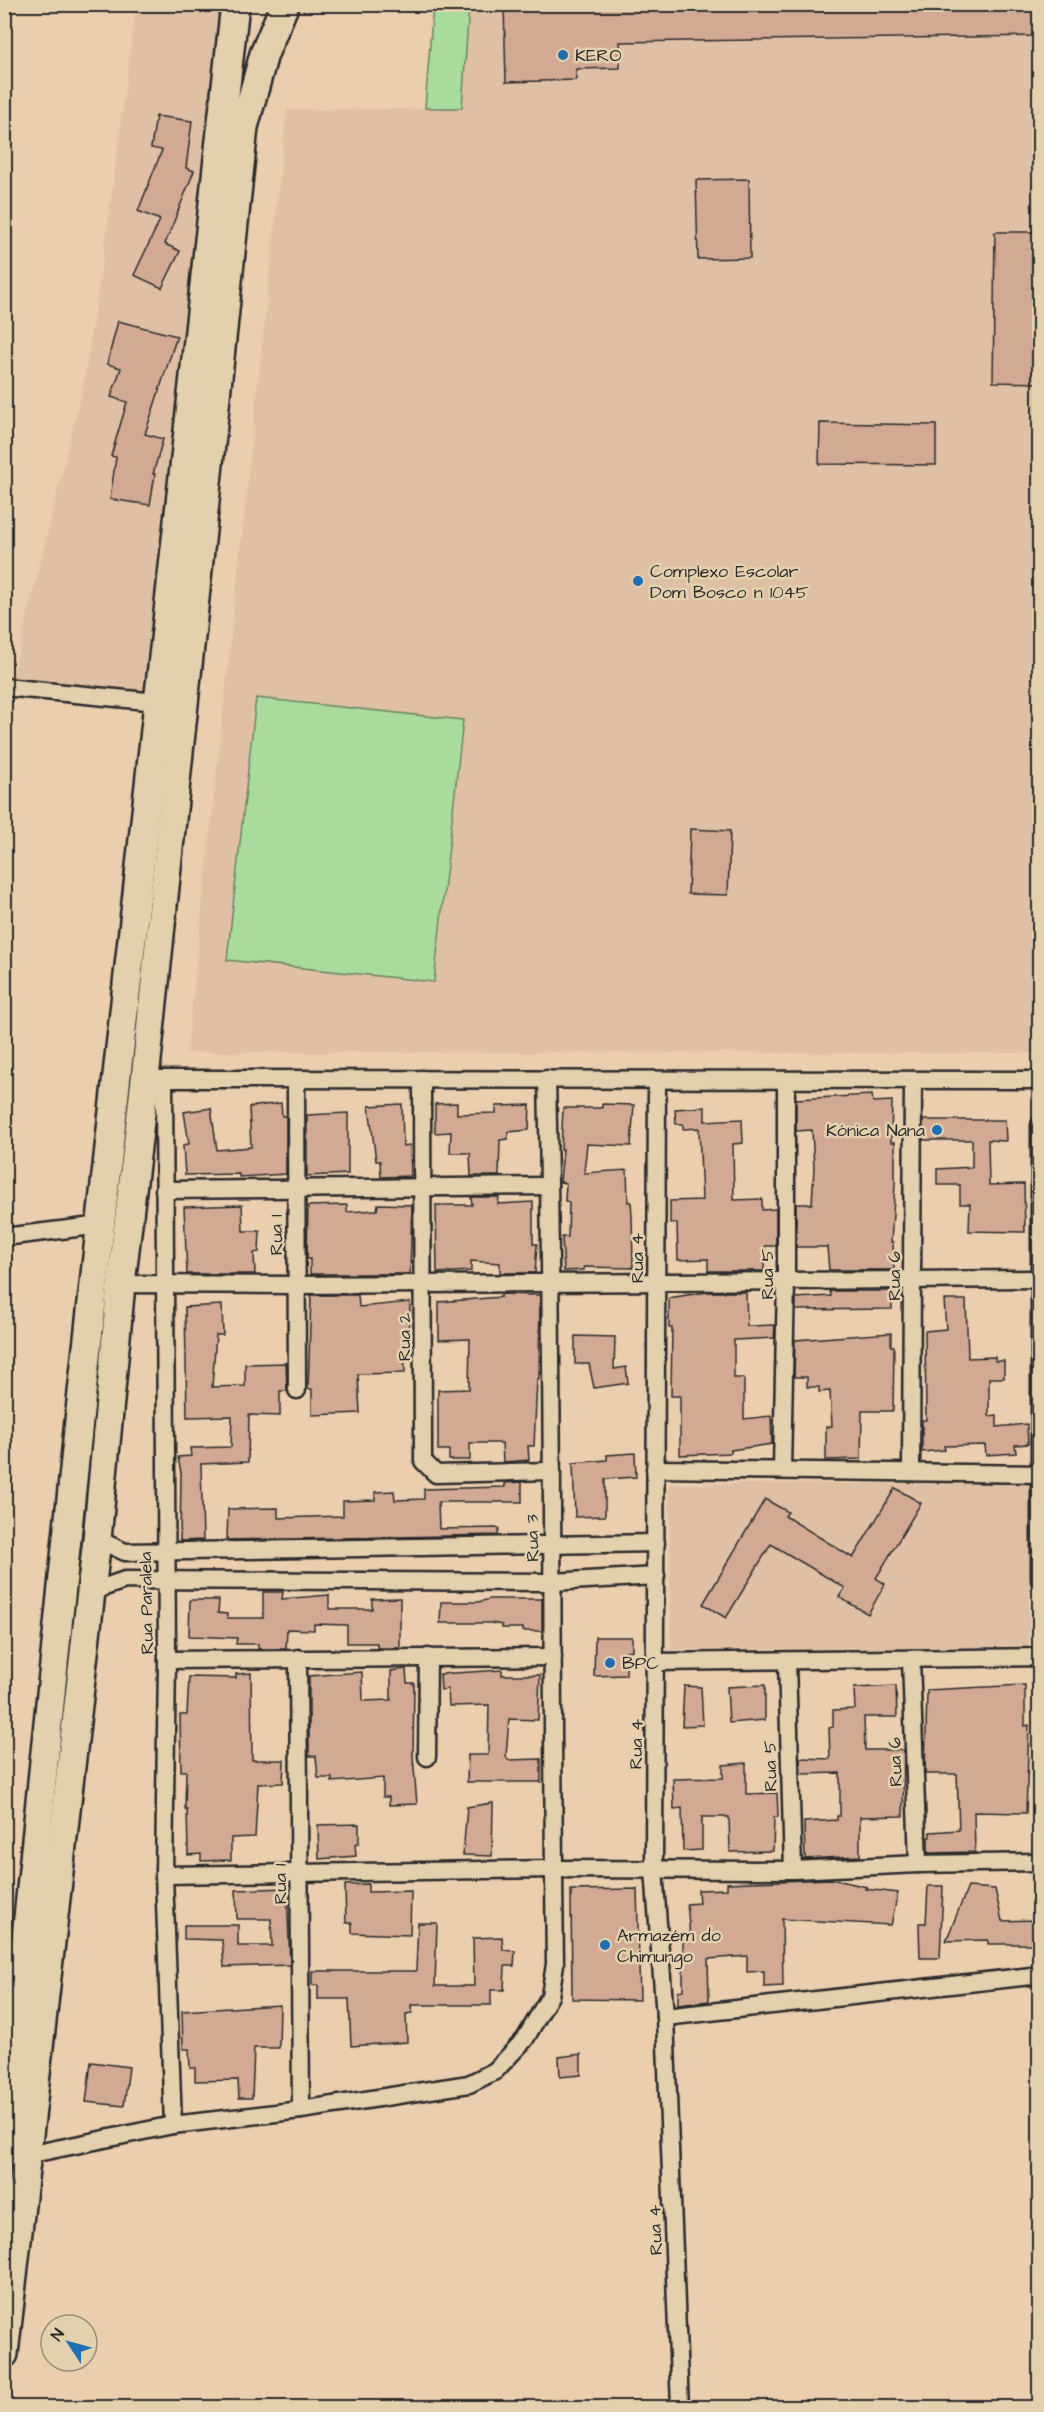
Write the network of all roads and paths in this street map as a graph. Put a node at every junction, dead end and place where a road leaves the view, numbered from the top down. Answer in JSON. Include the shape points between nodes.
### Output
{"nodes":[{"id":1,"x":234,"y":4,"type":"edge"},
{"id":2,"x":285,"y":4,"type":"edge"},
{"id":3,"x":4,"y":687,"type":"edge"},
{"id":4,"x":157,"y":702,"type":"junction"},
{"id":5,"x":155,"y":1079,"type":"junction"},
{"id":6,"x":296,"y":1079,"type":"junction"},
{"id":7,"x":422,"y":1079,"type":"junction"},
{"id":8,"x":547,"y":1079,"type":"junction"},
{"id":9,"x":657,"y":1080,"type":"junction"},
{"id":10,"x":786,"y":1080,"type":"junction"},
{"id":11,"x":913,"y":1080,"type":"junction"},
{"id":12,"x":1040,"y":1080,"type":"edge"},
{"id":13,"x":1040,"y":1125,"type":"edge"},
{"id":14,"x":549,"y":1186,"type":"junction"},
{"id":15,"x":423,"y":1189,"type":"junction"},
{"id":16,"x":164,"y":1190,"type":"junction"},
{"id":17,"x":295,"y":1191,"type":"junction"},
{"id":18,"x":101,"y":1225,"type":"junction"},
{"id":19,"x":4,"y":1238,"type":"edge"},
{"id":20,"x":1039,"y":1279,"type":"edge"},
{"id":21,"x":913,"y":1280,"type":"junction"},
{"id":22,"x":786,"y":1281,"type":"junction"},
{"id":23,"x":656,"y":1282,"type":"junction"},
{"id":24,"x":552,"y":1283,"type":"junction"},
{"id":25,"x":121,"y":1284,"type":"junction"},
{"id":26,"x":424,"y":1284,"type":"junction"},
{"id":27,"x":164,"y":1285,"type":"junction"},
{"id":28,"x":296,"y":1285,"type":"junction"},
{"id":29,"x":297,"y":1390,"type":"dead end"},
{"id":30,"x":655,"y":1468,"type":"junction"},
{"id":31,"x":782,"y":1469,"type":"junction"},
{"id":32,"x":551,"y":1471,"type":"junction"},
{"id":33,"x":911,"y":1472,"type":"junction"},
{"id":34,"x":1039,"y":1474,"type":"edge"},
{"id":35,"x":97,"y":1539,"type":"junction"},
{"id":36,"x":656,"y":1543,"type":"junction"},
{"id":37,"x":551,"y":1546,"type":"junction"},
{"id":38,"x":164,"y":1550,"type":"junction"},
{"id":39,"x":1039,"y":1559,"type":"edge"},
{"id":40,"x":656,"y":1576,"type":"junction"},
{"id":41,"x":1040,"y":1580,"type":"edge"},
{"id":42,"x":164,"y":1581,"type":"junction"},
{"id":43,"x":552,"y":1582,"type":"junction"},
{"id":44,"x":90,"y":1592,"type":"junction"},
{"id":45,"x":428,"y":1657,"type":"junction"},
{"id":46,"x":554,"y":1657,"type":"junction"},
{"id":47,"x":1040,"y":1657,"type":"edge"},
{"id":48,"x":298,"y":1658,"type":"junction"},
{"id":49,"x":911,"y":1659,"type":"junction"},
{"id":50,"x":167,"y":1660,"type":"junction"},
{"id":51,"x":787,"y":1661,"type":"junction"},
{"id":52,"x":657,"y":1662,"type":"junction"},
{"id":53,"x":427,"y":1757,"type":"dead end"},
{"id":54,"x":1040,"y":1862,"type":"edge"},
{"id":55,"x":918,"y":1864,"type":"junction"},
{"id":56,"x":554,"y":1869,"type":"junction"},
{"id":57,"x":654,"y":1870,"type":"junction"},
{"id":58,"x":793,"y":1870,"type":"junction"},
{"id":59,"x":299,"y":1873,"type":"junction"},
{"id":60,"x":164,"y":1875,"type":"junction"},
{"id":61,"x":1040,"y":1976,"type":"edge"},
{"id":62,"x":13,"y":1982,"type":"edge"},
{"id":63,"x":665,"y":2017,"type":"junction"},
{"id":64,"x":301,"y":2110,"type":"junction"},
{"id":65,"x":173,"y":2126,"type":"junction"},
{"id":66,"x":16,"y":2153,"type":"edge"},
{"id":67,"x":4,"y":2354,"type":"edge"},
{"id":68,"x":680,"y":2408,"type":"edge"}],
"edges":[{"from":1,"to":4,"type":"main road"},
{"from":2,"to":5,"type":"main road","via":[[264,54],[244,127]]},
{"from":3,"to":4,"type":"street"},
{"from":4,"to":18,"type":"main road"},
{"from":5,"to":6,"type":"street"},
{"from":5,"to":16,"type":"street","name":"Rua Paralela"},
{"from":5,"to":25,"type":"main road"},
{"from":6,"to":7,"type":"street"},
{"from":6,"to":17,"type":"street","name":"Rua 1"},
{"from":7,"to":8,"type":"street"},
{"from":7,"to":15,"type":"street","name":"Rua 2"},
{"from":8,"to":9,"type":"street"},
{"from":8,"to":14,"type":"street","name":"Rua 3"},
{"from":9,"to":10,"type":"street"},
{"from":9,"to":23,"type":"street","name":"Rua 4"},
{"from":10,"to":11,"type":"street"},
{"from":10,"to":22,"type":"street","name":"Rua 5"},
{"from":11,"to":12,"type":"street"},
{"from":11,"to":21,"type":"street","name":"Rua 6"},
{"from":13,"to":20,"type":"street"},
{"from":14,"to":15,"type":"street"},
{"from":14,"to":24,"type":"street","name":"Rua 3"},
{"from":15,"to":17,"type":"street"},
{"from":15,"to":26,"type":"street","name":"Rua 2"},
{"from":16,"to":17,"type":"street"},
{"from":16,"to":27,"type":"street","name":"Rua Paralela"},
{"from":17,"to":28,"type":"street","name":"Rua 1"},
{"from":18,"to":19,"type":"street"},
{"from":18,"to":62,"type":"main road"},
{"from":20,"to":21,"type":"street"},
{"from":20,"to":34,"type":"street"},
{"from":21,"to":22,"type":"street"},
{"from":21,"to":33,"type":"street","name":"Rua 6"},
{"from":22,"to":23,"type":"street"},
{"from":22,"to":31,"type":"street","name":"Rua 5"},
{"from":23,"to":24,"type":"street"},
{"from":23,"to":30,"type":"street","name":"Rua 4"},
{"from":24,"to":26,"type":"street"},
{"from":24,"to":32,"type":"street","name":"Rua 3"},
{"from":25,"to":27,"type":"street"},
{"from":25,"to":35,"type":"main road"},
{"from":26,"to":28,"type":"street"},
{"from":26,"to":32,"type":"street","name":"Rua 2","via":[[423,1461],[436,1474],[454,1476]]},
{"from":27,"to":28,"type":"street"},
{"from":27,"to":38,"type":"street","name":"Rua Paralela"},
{"from":28,"to":29,"type":"street","name":"Rua 1"},
{"from":30,"to":31,"type":"street"},
{"from":30,"to":36,"type":"street","name":"Rua 4"},
{"from":31,"to":33,"type":"street"},
{"from":32,"to":37,"type":"street","name":"Rua 3"},
{"from":33,"to":34,"type":"street"},
{"from":34,"to":39,"type":"street"},
{"from":35,"to":38,"type":"street","via":[[125,1552]]},
{"from":35,"to":44,"type":"main road"},
{"from":36,"to":37,"type":"street"},
{"from":36,"to":40,"type":"street","name":"Rua 4"},
{"from":37,"to":38,"type":"street"},
{"from":37,"to":43,"type":"street","name":"Rua 3"},
{"from":38,"to":42,"type":"street","name":"Rua Paralela"},
{"from":39,"to":41,"type":"street"},
{"from":40,"to":43,"type":"street"},
{"from":40,"to":52,"type":"street","name":"Rua 4"},
{"from":42,"to":43,"type":"street"},
{"from":42,"to":44,"type":"street","via":[[124,1580]]},
{"from":42,"to":50,"type":"street","name":"Rua Paralela"},
{"from":43,"to":46,"type":"street","name":"Rua 3"},
{"from":44,"to":66,"type":"main road"},
{"from":45,"to":46,"type":"street"},
{"from":45,"to":48,"type":"street"},
{"from":45,"to":53,"type":"street"},
{"from":46,"to":56,"type":"street","name":"Rua 3"},
{"from":47,"to":49,"type":"street"},
{"from":48,"to":50,"type":"street"},
{"from":48,"to":59,"type":"street","name":"Rua 1"},
{"from":49,"to":51,"type":"street"},
{"from":49,"to":55,"type":"street","name":"Rua 6"},
{"from":50,"to":60,"type":"street","name":"Rua Paralela"},
{"from":51,"to":52,"type":"street"},
{"from":51,"to":58,"type":"street","name":"Rua 5"},
{"from":52,"to":57,"type":"street","name":"Rua 4"},
{"from":54,"to":55,"type":"street"},
{"from":55,"to":58,"type":"street"},
{"from":56,"to":57,"type":"street"},
{"from":56,"to":59,"type":"street"},
{"from":56,"to":64,"type":"street","name":"Rua 3","via":[[555,1964],[550,1996],[525,2038],[495,2072],[469,2084]]},
{"from":57,"to":58,"type":"street"},
{"from":57,"to":63,"type":"street","name":"Rua 4"},
{"from":59,"to":60,"type":"street"},
{"from":59,"to":64,"type":"street","name":"Rua 1"},
{"from":60,"to":65,"type":"street","name":"Rua Paralela"},
{"from":61,"to":63,"type":"street"},
{"from":62,"to":66,"type":"main road"},
{"from":63,"to":68,"type":"street","name":"Rua 4"},
{"from":64,"to":65,"type":"street"},
{"from":65,"to":66,"type":"street"},
{"from":66,"to":67,"type":"main road"}]}
